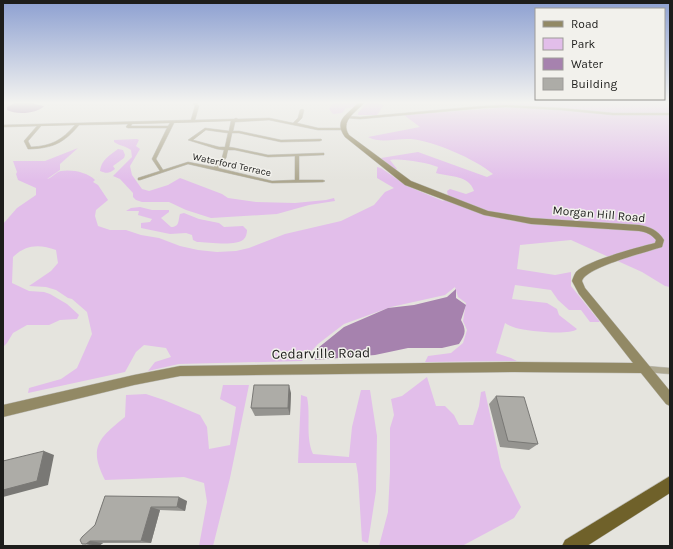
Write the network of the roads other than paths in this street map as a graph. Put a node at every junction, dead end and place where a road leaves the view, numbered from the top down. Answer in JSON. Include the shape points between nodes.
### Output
{"nodes":[{"id":1,"x":37,"y":129,"type":"edge"},
{"id":2,"x":74,"y":129,"type":"edge"},
{"id":3,"x":168,"y":129,"type":"edge"},
{"id":4,"x":234,"y":129,"type":"edge"},
{"id":5,"x":315,"y":129,"type":"edge"},
{"id":6,"x":342,"y":129,"type":"joint"},
{"id":7,"x":232,"y":132,"type":"junction"},
{"id":8,"x":320,"y":140,"type":"dead end"},
{"id":9,"x":228,"y":149,"type":"junction"},
{"id":10,"x":322,"y":154,"type":"dead end"},
{"id":11,"x":297,"y":155,"type":"junction"},
{"id":12,"x":217,"y":169,"type":"junction"},
{"id":13,"x":162,"y":171,"type":"junction"},
{"id":14,"x":140,"y":179,"type":"dead end"},
{"id":15,"x":323,"y":180,"type":"dead end"},
{"id":16,"x":297,"y":182,"type":"junction"},
{"id":17,"x":644,"y":368,"type":"junction"},
{"id":18,"x":670,"y":371,"type":"edge"},
{"id":19,"x":670,"y":400,"type":"edge"},
{"id":20,"x":3,"y":411,"type":"edge"},
{"id":21,"x":670,"y":484,"type":"edge"},
{"id":22,"x":572,"y":546,"type":"edge"}],
"edges":[{"from":1,"to":2,"type":"street","via":[[26,141],[30,148],[48,148],[66,138]]},
{"from":3,"to":13,"type":"street","via":[[154,159]]},
{"from":4,"to":7,"type":"street"},
{"from":5,"to":6,"type":"street"},
{"from":6,"to":17,"type":"main road","name":"Morgan Hill Road","via":[[347,136],[406,181],[482,211],[531,221],[643,229],[657,235],[661,242],[657,246],[630,252],[586,270],[577,280],[582,291]]},
{"from":7,"to":8,"type":"street","via":[[281,141]]},
{"from":7,"to":9,"type":"street"},
{"from":7,"to":9,"type":"street","via":[[205,129],[190,140]]},
{"from":9,"to":11,"type":"street","via":[[268,156]]},
{"from":9,"to":12,"type":"street","via":[[228,158]]},
{"from":10,"to":11,"type":"street"},
{"from":11,"to":16,"type":"street"},
{"from":12,"to":13,"type":"street","name":"Waterford Terrace","via":[[188,163]]},
{"from":12,"to":16,"type":"street","name":"Waterford Terrace","via":[[272,182]]},
{"from":13,"to":14,"type":"street","name":"Waterford Terrace"},
{"from":15,"to":16,"type":"street","name":"Waterford Terrace"},
{"from":17,"to":18,"type":"street"},
{"from":17,"to":19,"type":"main road","name":"Morgan Hill Road"},
{"from":17,"to":20,"type":"main road","name":"Cedarville Road","via":[[180,371]]},
{"from":21,"to":22,"type":"highway"}]}
